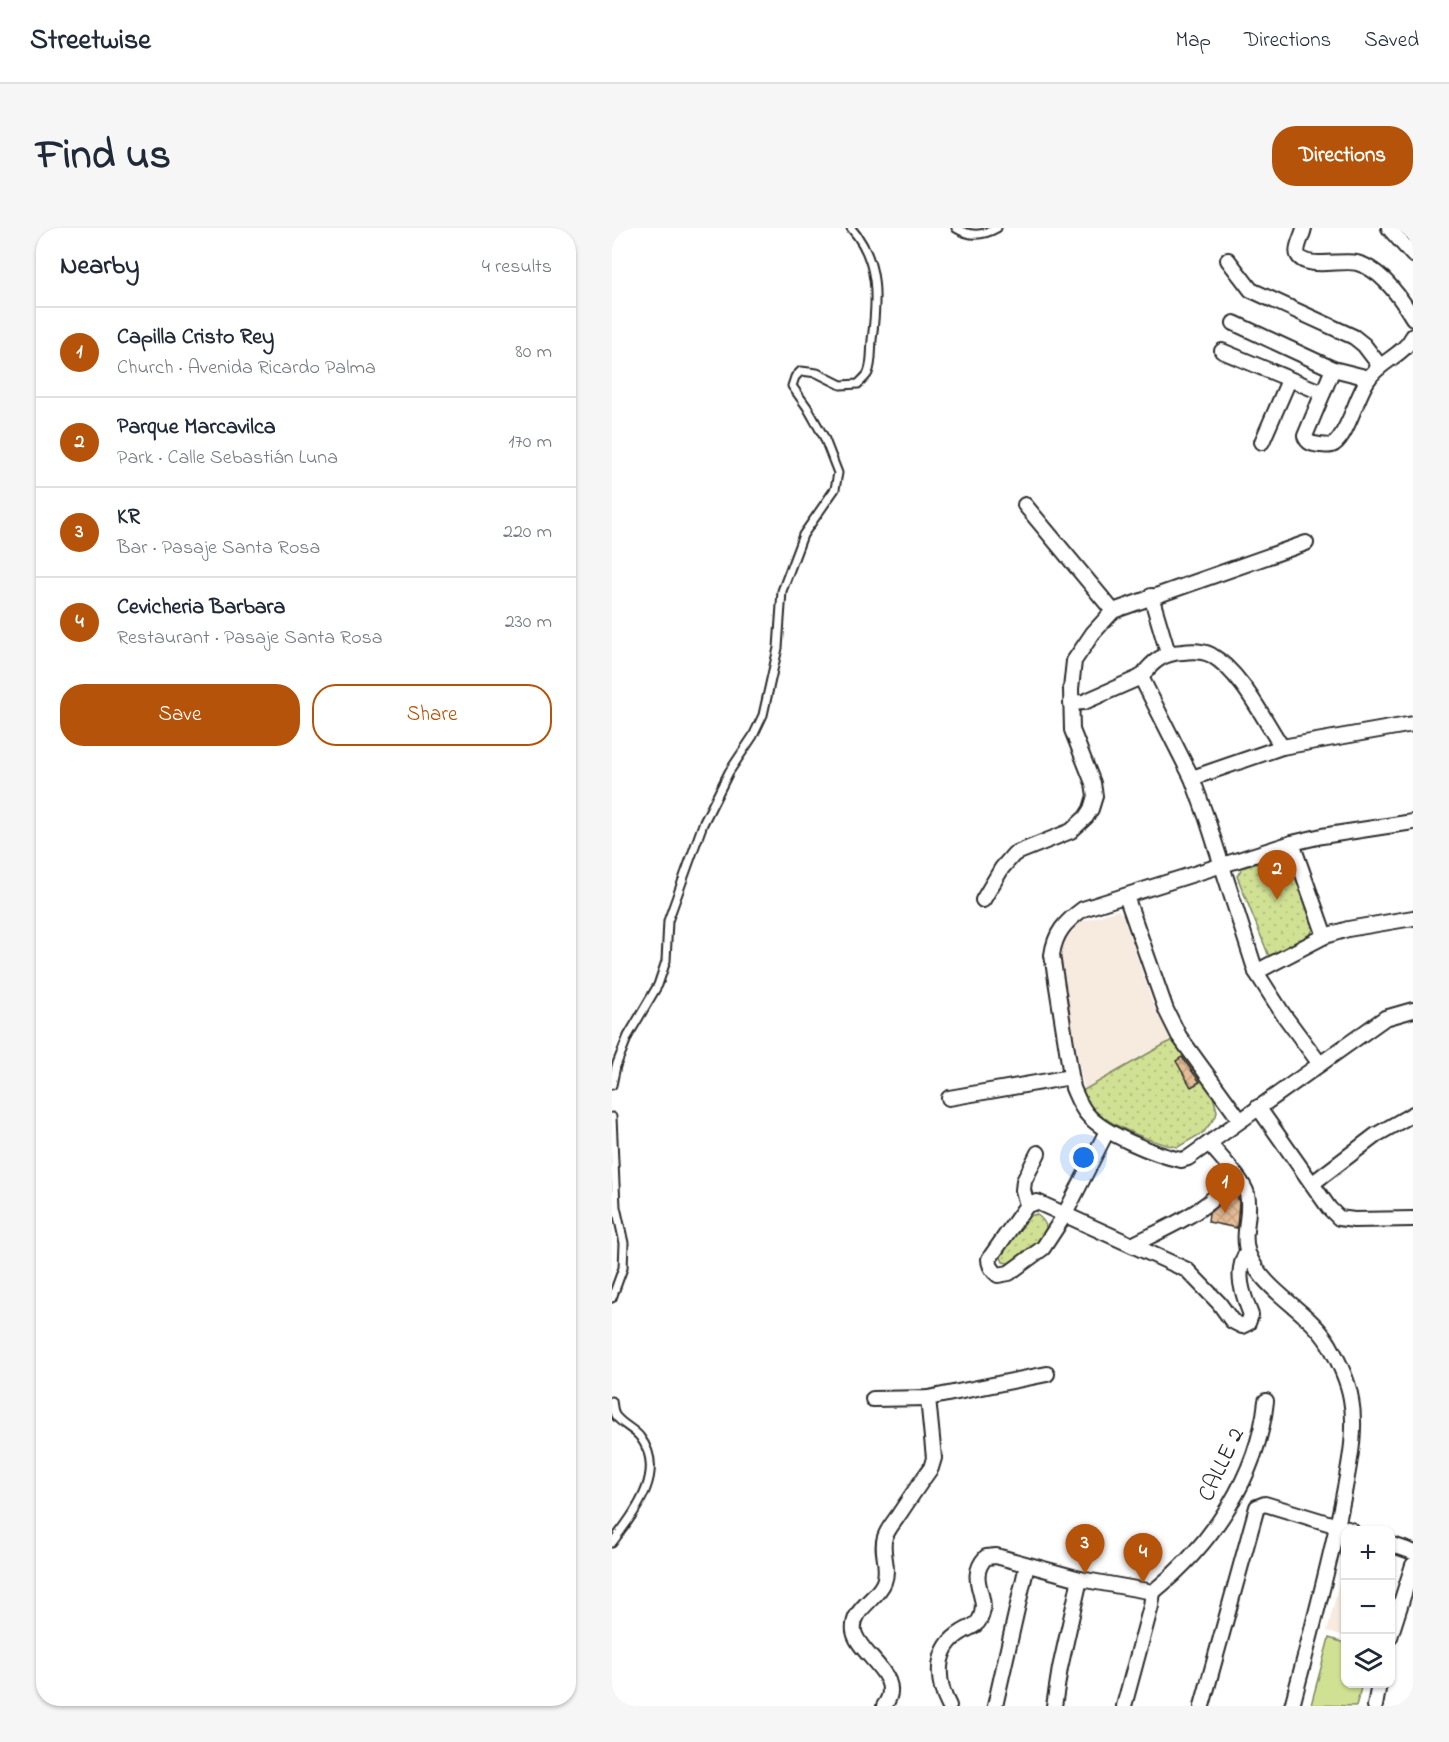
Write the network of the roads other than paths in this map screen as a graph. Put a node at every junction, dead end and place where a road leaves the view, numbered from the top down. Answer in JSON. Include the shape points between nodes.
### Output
{"nodes":[{"id":1,"x":850,"y":228,"type":"edge"},
{"id":2,"x":956,"y":228,"type":"edge"},
{"id":3,"x":997,"y":228,"type":"edge"},
{"id":4,"x":1304,"y":228,"type":"edge"},
{"id":5,"x":1389,"y":228,"type":"edge"},
{"id":6,"x":1413,"y":255,"type":"edge"},
{"id":7,"x":1228,"y":260,"type":"dead end"},
{"id":8,"x":1413,"y":318,"type":"edge"},
{"id":9,"x":1234,"y":323,"type":"dead end"},
{"id":10,"x":1413,"y":336,"type":"edge"},
{"id":11,"x":1221,"y":351,"type":"dead end"},
{"id":12,"x":1380,"y":366,"type":"junction"},
{"id":13,"x":1333,"y":369,"type":"junction"},
{"id":14,"x":1369,"y":378,"type":"junction"},
{"id":15,"x":1289,"y":380,"type":"junction"},
{"id":16,"x":1323,"y":393,"type":"junction"},
{"id":17,"x":1262,"y":442,"type":"dead end"},
{"id":18,"x":1025,"y":504,"type":"dead end"},
{"id":19,"x":1306,"y":543,"type":"dead end"},
{"id":20,"x":1152,"y":596,"type":"junction"},
{"id":21,"x":1113,"y":611,"type":"junction"},
{"id":22,"x":1168,"y":653,"type":"junction"},
{"id":23,"x":1141,"y":677,"type":"junction"},
{"id":24,"x":1071,"y":703,"type":"junction"},
{"id":25,"x":1413,"y":724,"type":"edge"},
{"id":26,"x":1282,"y":747,"type":"junction"},
{"id":27,"x":1192,"y":778,"type":"junction"},
{"id":28,"x":1413,"y":822,"type":"edge"},
{"id":29,"x":1292,"y":843,"type":"junction"},
{"id":30,"x":1221,"y":867,"type":"junction"},
{"id":31,"x":1126,"y":896,"type":"junction"},
{"id":32,"x":983,"y":900,"type":"dead end"},
{"id":33,"x":1413,"y":918,"type":"edge"},
{"id":34,"x":1325,"y":936,"type":"junction"},
{"id":35,"x":1256,"y":972,"type":"junction"},
{"id":36,"x":1413,"y":1010,"type":"edge"},
{"id":37,"x":1320,"y":1064,"type":"junction"},
{"id":38,"x":1071,"y":1077,"type":"junction"},
{"id":39,"x":612,"y":1085,"type":"edge"},
{"id":40,"x":949,"y":1098,"type":"dead end"},
{"id":41,"x":1258,"y":1107,"type":"junction"},
{"id":42,"x":1413,"y":1114,"type":"edge"},
{"id":43,"x":612,"y":1117,"type":"edge"},
{"id":44,"x":1240,"y":1120,"type":"junction"},
{"id":45,"x":1107,"y":1131,"type":"junction"},
{"id":46,"x":1209,"y":1143,"type":"junction"},
{"id":47,"x":1038,"y":1153,"type":"dead end"},
{"id":48,"x":1234,"y":1175,"type":"junction"},
{"id":49,"x":1313,"y":1183,"type":"junction"},
{"id":50,"x":1027,"y":1205,"type":"junction"},
{"id":51,"x":1064,"y":1216,"type":"junction"},
{"id":52,"x":1413,"y":1219,"type":"edge"},
{"id":53,"x":1132,"y":1245,"type":"junction"},
{"id":54,"x":1247,"y":1252,"type":"junction"},
{"id":55,"x":612,"y":1298,"type":"edge"},
{"id":56,"x":1047,"y":1374,"type":"dead end"},
{"id":57,"x":928,"y":1398,"type":"junction"},
{"id":58,"x":873,"y":1399,"type":"dead end"},
{"id":59,"x":612,"y":1401,"type":"edge"},
{"id":60,"x":1266,"y":1401,"type":"dead end"},
{"id":61,"x":1337,"y":1526,"type":"junction"},
{"id":62,"x":1341,"y":1527,"type":"edge"},
{"id":63,"x":612,"y":1543,"type":"edge"},
{"id":64,"x":1395,"y":1546,"type":"edge"},
{"id":65,"x":1413,"y":1552,"type":"edge"},
{"id":66,"x":1413,"y":1565,"type":"edge"},
{"id":67,"x":1027,"y":1566,"type":"junction"},
{"id":68,"x":1080,"y":1580,"type":"junction"},
{"id":69,"x":1153,"y":1592,"type":"junction"},
{"id":70,"x":1391,"y":1634,"type":"edge"},
{"id":71,"x":1378,"y":1688,"type":"edge"},
{"id":72,"x":884,"y":1706,"type":"edge"},
{"id":73,"x":949,"y":1706,"type":"edge"},
{"id":74,"x":995,"y":1706,"type":"edge"},
{"id":75,"x":1054,"y":1706,"type":"edge"},
{"id":76,"x":1124,"y":1706,"type":"edge"},
{"id":77,"x":1202,"y":1706,"type":"edge"},
{"id":78,"x":1292,"y":1706,"type":"edge"},
{"id":79,"x":1375,"y":1706,"type":"edge"}],
"edges":[{"from":1,"to":39,"type":"lane","via":[[869,260],[876,287],[868,374],[858,384],[841,385],[801,371],[795,377],[792,386],[824,437],[838,473],[836,489],[803,535],[783,591],[778,648],[763,715],[703,824],[668,921],[666,961],[658,985],[628,1036]]},
{"from":2,"to":3,"type":"lane","via":[[978,235]]},
{"from":4,"to":8,"type":"street","via":[[1299,257],[1316,263],[1356,263],[1378,274]]},
{"from":5,"to":6,"type":"street"},
{"from":7,"to":12,"type":"street","via":[[1251,290],[1353,337]]},
{"from":9,"to":13,"type":"street"},
{"from":10,"to":12,"type":"street","via":[[1409,344]]},
{"from":11,"to":15,"type":"street"},
{"from":12,"to":14,"type":"street"},
{"from":13,"to":14,"type":"street"},
{"from":13,"to":16,"type":"street"},
{"from":14,"to":16,"type":"street","via":[[1344,431],[1330,446],[1311,443],[1305,436]]},
{"from":15,"to":16,"type":"street"},
{"from":15,"to":17,"type":"street"},
{"from":18,"to":21,"type":"street"},
{"from":19,"to":20,"type":"street"},
{"from":20,"to":21,"type":"street"},
{"from":20,"to":22,"type":"street"},
{"from":21,"to":24,"type":"street","via":[[1074,661]]},
{"from":22,"to":23,"type":"street"},
{"from":22,"to":26,"type":"street","via":[[1209,654],[1227,668]]},
{"from":23,"to":24,"type":"street","via":[[1084,702]]},
{"from":23,"to":27,"type":"street"},
{"from":24,"to":32,"type":"street","via":[[1072,730],[1093,783],[1091,809],[1071,831],[1014,854]]},
{"from":25,"to":26,"type":"street"},
{"from":26,"to":27,"type":"street"},
{"from":27,"to":30,"type":"street"},
{"from":28,"to":29,"type":"street"},
{"from":29,"to":30,"type":"street"},
{"from":29,"to":34,"type":"street"},
{"from":30,"to":31,"type":"street"},
{"from":30,"to":35,"type":"street"},
{"from":31,"to":38,"type":"street","via":[[1083,909],[1066,922],[1053,944]]},
{"from":31,"to":44,"type":"street","via":[[1174,1027]]},
{"from":33,"to":34,"type":"street"},
{"from":34,"to":35,"type":"street"},
{"from":35,"to":37,"type":"street"},
{"from":36,"to":37,"type":"street","via":[[1384,1018]]},
{"from":37,"to":41,"type":"street"},
{"from":38,"to":40,"type":"street"},
{"from":38,"to":45,"type":"street","via":[[1087,1115]]},
{"from":41,"to":44,"type":"street"},
{"from":41,"to":49,"type":"street"},
{"from":42,"to":49,"type":"street"},
{"from":43,"to":55,"type":"lane","via":[[616,1207],[624,1243],[623,1268]]},
{"from":44,"to":46,"type":"street"},
{"from":45,"to":46,"type":"street","via":[[1181,1160]]},
{"from":45,"to":51,"type":"street"},
{"from":46,"to":48,"type":"street"},
{"from":47,"to":50,"type":"street","via":[[1024,1181]]},
{"from":48,"to":53,"type":"street","via":[[1207,1205]]},
{"from":48,"to":54,"type":"street","via":[[1248,1195]]},
{"from":49,"to":52,"type":"street","via":[[1339,1218]]},
{"from":50,"to":51,"type":"street","via":[[1037,1202]]},
{"from":50,"to":51,"type":"street","via":[[989,1259],[998,1275],[1009,1273],[1035,1256]]},
{"from":51,"to":53,"type":"street"},
{"from":53,"to":54,"type":"street","via":[[1187,1270],[1234,1324],[1245,1325],[1251,1315],[1240,1275]]},
{"from":54,"to":61,"type":"street","via":[[1275,1291],[1319,1330],[1342,1371],[1351,1397],[1350,1460]]},
{"from":56,"to":57,"type":"street"},
{"from":57,"to":58,"type":"street"},
{"from":57,"to":72,"type":"street","via":[[934,1458],[931,1468],[885,1536],[885,1580],[854,1625],[859,1644],[875,1659],[888,1682]]},
{"from":59,"to":63,"type":"lane","via":[[615,1415],[640,1436],[650,1463],[648,1488]]},
{"from":60,"to":69,"type":"street","name":"CALLE 2","via":[[1256,1445],[1235,1498],[1199,1548]]},
{"from":61,"to":62,"type":"street"},
{"from":61,"to":77,"type":"street","via":[[1265,1504],[1257,1507]]},
{"from":61,"to":78,"type":"street"},
{"from":64,"to":65,"type":"street"},
{"from":66,"to":70,"type":"street"},
{"from":67,"to":68,"type":"street"},
{"from":67,"to":73,"type":"street","via":[[996,1556],[986,1557],[979,1564],[976,1573],[983,1609],[980,1618],[948,1645],[938,1671]]},
{"from":67,"to":74,"type":"street"},
{"from":68,"to":69,"type":"street"},
{"from":68,"to":75,"type":"street"},
{"from":69,"to":76,"type":"street"},
{"from":71,"to":79,"type":"street"}]}
